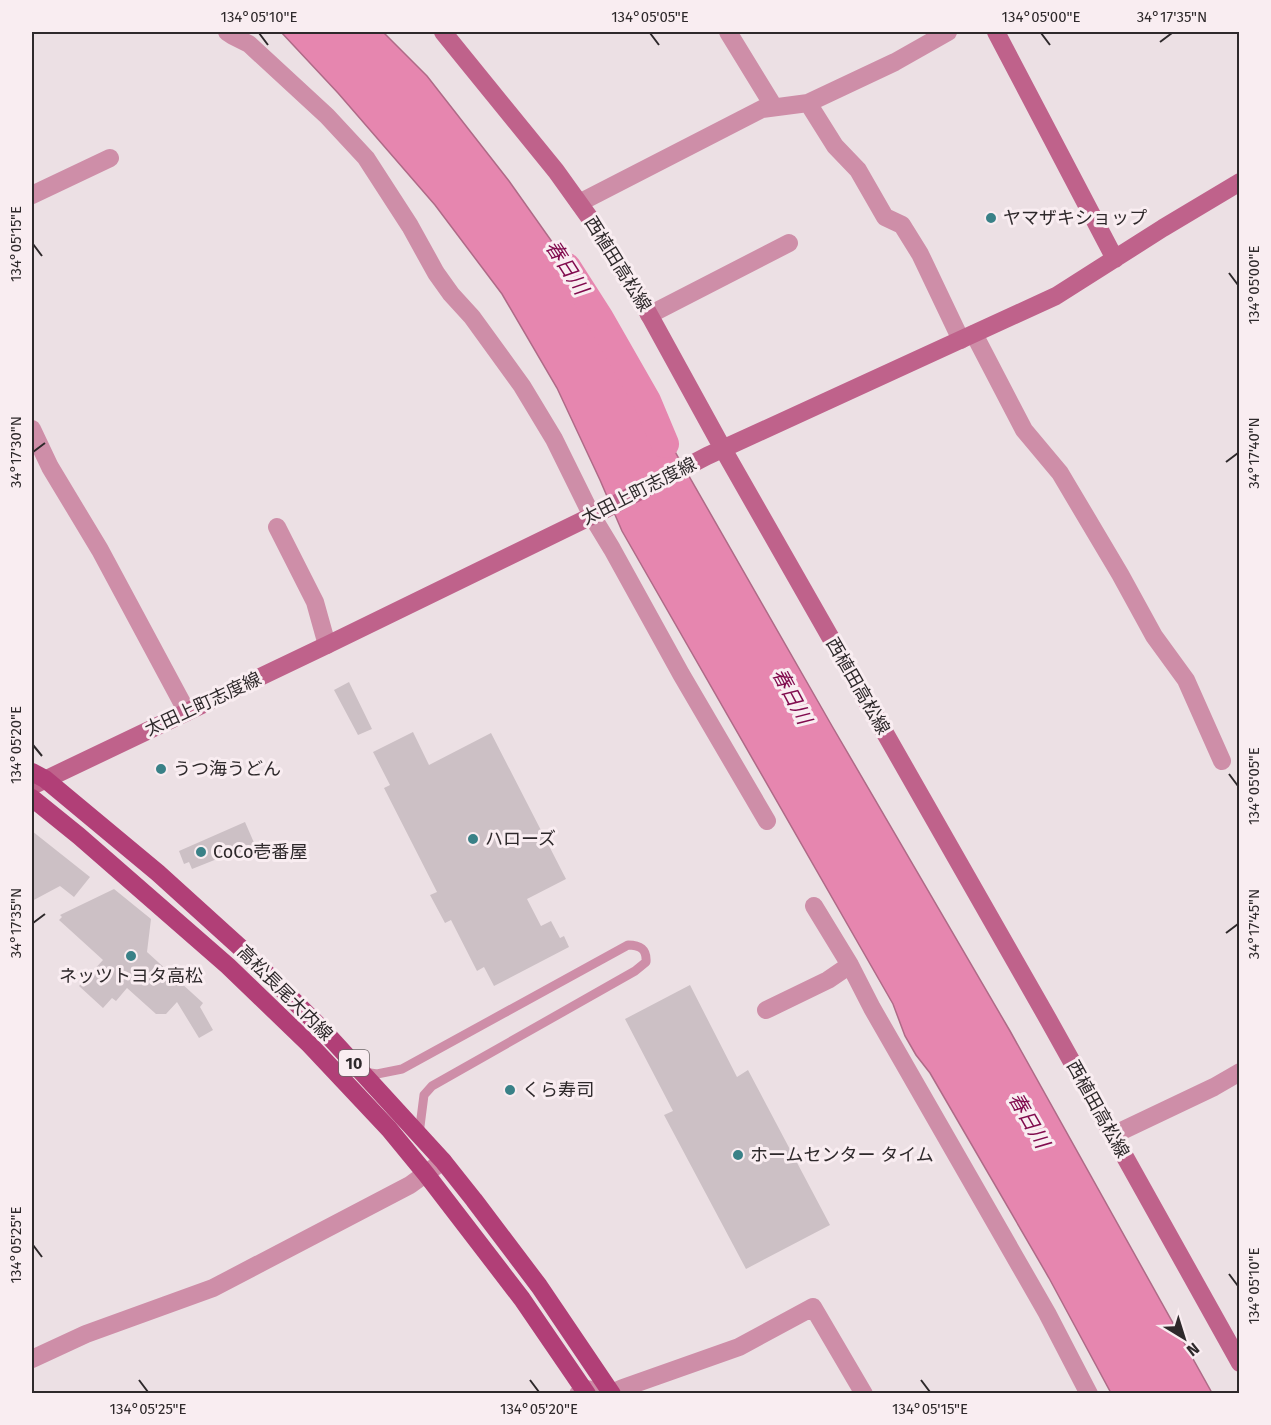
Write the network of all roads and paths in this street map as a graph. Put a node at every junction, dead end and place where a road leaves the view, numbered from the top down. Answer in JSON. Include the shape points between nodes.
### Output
{"nodes":[{"id":1,"x":228,"y":32,"type":"edge"},
{"id":2,"x":443,"y":32,"type":"edge"},
{"id":3,"x":728,"y":32,"type":"edge"},
{"id":4,"x":948,"y":32,"type":"edge"},
{"id":5,"x":996,"y":32,"type":"edge"},
{"id":6,"x":808,"y":103,"type":"junction"},
{"id":7,"x":774,"y":107,"type":"junction"},
{"id":8,"x":110,"y":158,"type":"dead end"},
{"id":9,"x":1239,"y":182,"type":"edge"},
{"id":10,"x":32,"y":195,"type":"edge"},
{"id":11,"x":579,"y":203,"type":"junction"},
{"id":12,"x":789,"y":243,"type":"dead end"},
{"id":13,"x":1115,"y":259,"type":"junction"},
{"id":14,"x":650,"y":315,"type":"junction"},
{"id":15,"x":967,"y":337,"type":"junction"},
{"id":16,"x":32,"y":429,"type":"edge"},
{"id":17,"x":715,"y":453,"type":"junction"},
{"id":18,"x":596,"y":514,"type":"junction"},
{"id":19,"x":277,"y":527,"type":"dead end"},
{"id":20,"x":327,"y":645,"type":"junction"},
{"id":21,"x":187,"y":712,"type":"junction"},
{"id":22,"x":1222,"y":760,"type":"dead end"},
{"id":23,"x":36,"y":779,"type":"edge"},
{"id":24,"x":32,"y":798,"type":"edge"},
{"id":25,"x":766,"y":821,"type":"dead end"},
{"id":26,"x":814,"y":906,"type":"dead end"},
{"id":27,"x":850,"y":965,"type":"junction"},
{"id":28,"x":766,"y":1010,"type":"dead end"},
{"id":29,"x":362,"y":1071,"type":"junction"},
{"id":30,"x":1239,"y":1072,"type":"edge"},
{"id":31,"x":1113,"y":1135,"type":"junction"},
{"id":32,"x":419,"y":1136,"type":"junction"},
{"id":33,"x":443,"y":1161,"type":"junction"},
{"id":34,"x":426,"y":1174,"type":"junction"},
{"id":35,"x":32,"y":1359,"type":"edge"},
{"id":36,"x":1239,"y":1363,"type":"edge"},
{"id":37,"x":584,"y":1392,"type":"edge"},
{"id":38,"x":612,"y":1393,"type":"edge"},
{"id":39,"x":864,"y":1394,"type":"edge"},
{"id":40,"x":1089,"y":1394,"type":"edge"}],
"edges":[{"from":1,"to":18,"type":"street","via":[[249,44],[366,158],[436,273],[522,386]]},
{"from":2,"to":11,"type":"main road","name":"西植田高松線"},
{"from":3,"to":7,"type":"street"},
{"from":4,"to":6,"type":"street"},
{"from":5,"to":13,"type":"main road"},
{"from":6,"to":7,"type":"street"},
{"from":6,"to":15,"type":"street","via":[[835,146],[858,170],[885,218],[902,225]]},
{"from":7,"to":11,"type":"street","via":[[762,109]]},
{"from":8,"to":10,"type":"street"},
{"from":9,"to":13,"type":"main road","name":"太田上町志度線"},
{"from":11,"to":14,"type":"main road","name":"西植田高松線"},
{"from":12,"to":14,"type":"street"},
{"from":13,"to":15,"type":"main road","name":"太田上町志度線","via":[[1056,296]]},
{"from":14,"to":17,"type":"main road","name":"西植田高松線"},
{"from":15,"to":17,"type":"main road","name":"太田上町志度線"},
{"from":15,"to":22,"type":"street","via":[[1024,430],[1060,473],[1154,636],[1186,680]]},
{"from":16,"to":21,"type":"street"},
{"from":17,"to":18,"type":"main road","name":"太田上町志度線"},
{"from":17,"to":31,"type":"main road","name":"西植田高松線"},
{"from":18,"to":20,"type":"main road","name":"太田上町志度線"},
{"from":18,"to":25,"type":"street","via":[[681,674]]},
{"from":19,"to":20,"type":"street","via":[[315,602]]},
{"from":20,"to":21,"type":"main road","name":"太田上町志度線"},
{"from":21,"to":23,"type":"main road","name":"太田上町志度線"},
{"from":23,"to":29,"type":"main road","name":"高松長尾大内線","number":"10","via":[[158,873],[243,951]]},
{"from":24,"to":34,"type":"main road","name":"高松長尾大内線","number":"10","via":[[228,966],[310,1045]]},
{"from":26,"to":27,"type":"street"},
{"from":27,"to":28,"type":"street"},
{"from":27,"to":40,"type":"street"},
{"from":29,"to":32,"type":"main road","name":"高松長尾大内線","number":"10"},
{"from":29,"to":32,"type":"lane","via":[[376,1074],[402,1069],[628,945],[642,948],[646,962],[635,971],[432,1086],[424,1095]]},
{"from":30,"to":31,"type":"street"},
{"from":31,"to":36,"type":"main road","name":"西植田高松線"},
{"from":32,"to":33,"type":"main road","name":"高松長尾大内線","number":"10"},
{"from":33,"to":34,"type":"street"},
{"from":33,"to":38,"type":"main road","name":"高松長尾大内線","number":"10","via":[[539,1287]]},
{"from":34,"to":35,"type":"street","via":[[213,1288],[86,1334]]},
{"from":34,"to":37,"type":"main road","name":"高松長尾大内線","number":"10","via":[[522,1299]]},
{"from":37,"to":38,"type":"street"},
{"from":38,"to":39,"type":"street","via":[[739,1347],[813,1307]]}]}
